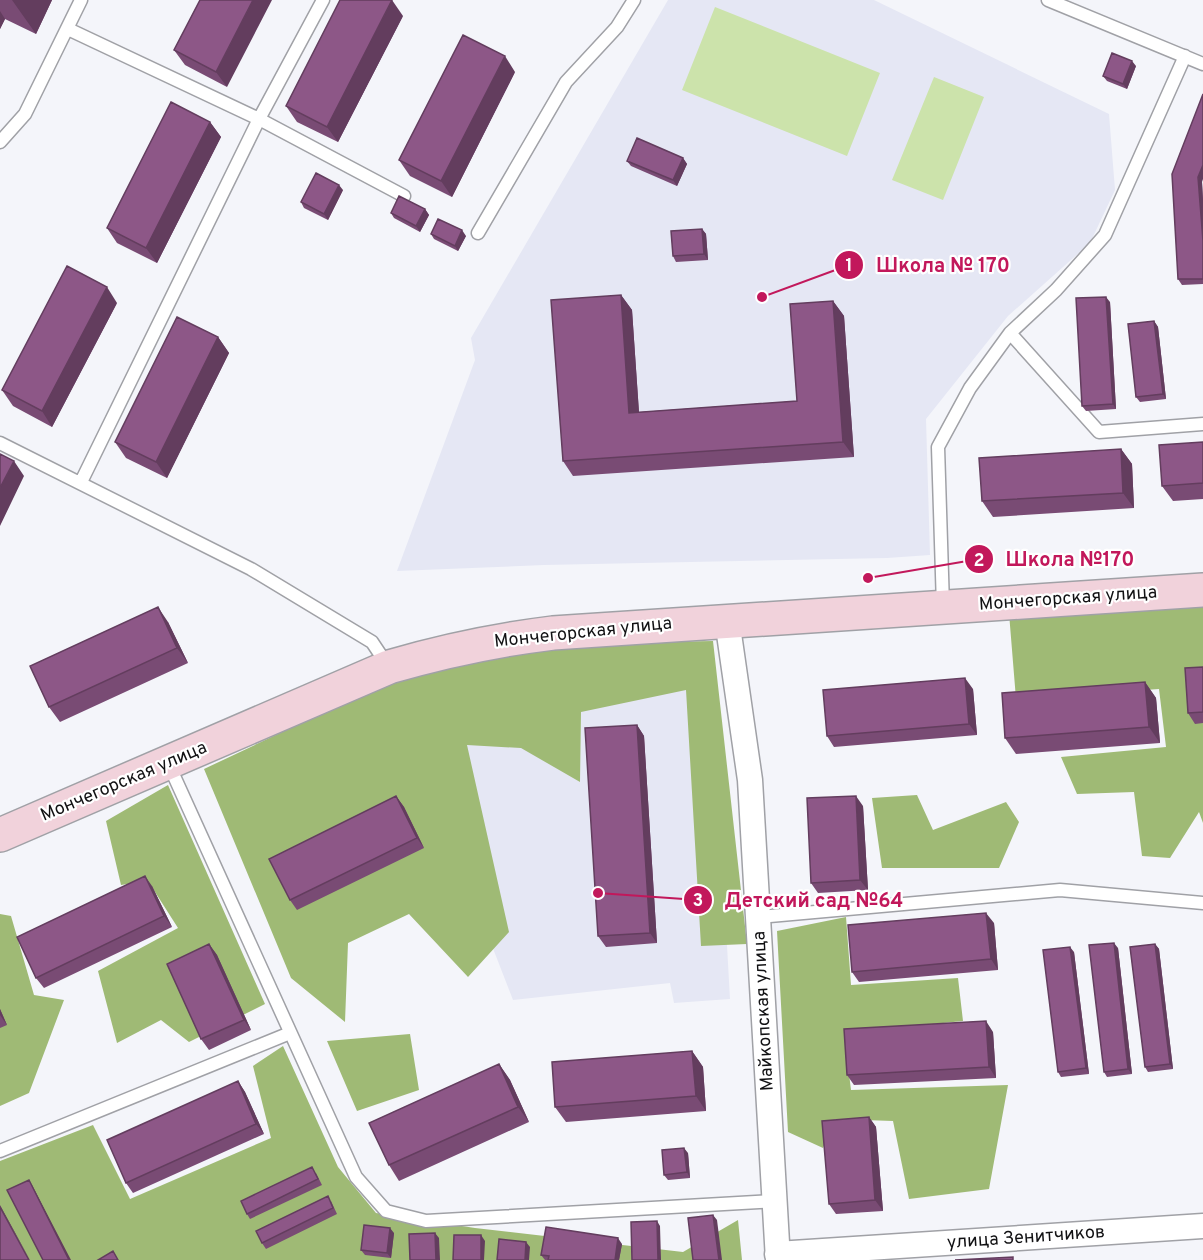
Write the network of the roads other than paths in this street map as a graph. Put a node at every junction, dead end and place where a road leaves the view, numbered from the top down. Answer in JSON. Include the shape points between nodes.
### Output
{"nodes":[{"id":1,"x":81,"y":0,"type":"edge"},
{"id":2,"x":323,"y":0,"type":"edge"},
{"id":3,"x":634,"y":0,"type":"edge"},
{"id":4,"x":1048,"y":0,"type":"edge"},
{"id":5,"x":68,"y":29,"type":"junction"},
{"id":6,"x":1185,"y":56,"type":"junction"},
{"id":7,"x":1203,"y":64,"type":"edge"},
{"id":8,"x":260,"y":119,"type":"junction"},
{"id":9,"x":0,"y":142,"type":"edge"},
{"id":10,"x":404,"y":196,"type":"edge"},
{"id":11,"x":478,"y":233,"type":"dead end"},
{"id":12,"x":1010,"y":333,"type":"junction"},
{"id":13,"x":1203,"y":424,"type":"edge"},
{"id":14,"x":0,"y":443,"type":"edge"},
{"id":15,"x":81,"y":482,"type":"junction"},
{"id":16,"x":1203,"y":590,"type":"edge"},
{"id":17,"x":943,"y":607,"type":"junction"},
{"id":18,"x":727,"y":620,"type":"junction"},
{"id":19,"x":388,"y":667,"type":"junction"},
{"id":20,"x":168,"y":763,"type":"junction"},
{"id":21,"x":0,"y":835,"type":"edge"},
{"id":22,"x":1203,"y":903,"type":"edge"},
{"id":23,"x":759,"y":917,"type":"junction"},
{"id":24,"x":290,"y":1034,"type":"junction"},
{"id":25,"x":0,"y":1151,"type":"edge"},
{"id":26,"x":775,"y":1201,"type":"junction"},
{"id":27,"x":1203,"y":1226,"type":"edge"},
{"id":28,"x":778,"y":1257,"type":"edge"}],
"edges":[{"from":1,"to":5,"type":"lane"},
{"from":2,"to":8,"type":"lane"},
{"from":3,"to":11,"type":"lane","via":[[617,27],[566,82]]},
{"from":4,"to":6,"type":"lane"},
{"from":5,"to":8,"type":"lane"},
{"from":5,"to":9,"type":"lane","via":[[25,114]]},
{"from":6,"to":7,"type":"lane"},
{"from":6,"to":12,"type":"lane","via":[[1105,235],[1056,290]]},
{"from":8,"to":10,"type":"lane"},
{"from":8,"to":15,"type":"lane"},
{"from":12,"to":13,"type":"lane","via":[[1099,432]]},
{"from":12,"to":17,"type":"lane","via":[[970,388],[938,447]]},
{"from":14,"to":15,"type":"lane"},
{"from":15,"to":19,"type":"lane","via":[[272,581],[372,642]]},
{"from":16,"to":17,"type":"street","name":"Мончегорская улица"},
{"from":17,"to":18,"type":"street","name":"Мончегорская улица"},
{"from":18,"to":19,"type":"street","name":"Мончегорская улица","via":[[502,639]]},
{"from":18,"to":23,"type":"street","name":"Майкопская улица","via":[[750,780]]},
{"from":19,"to":20,"type":"street","name":"Мончегорская улица"},
{"from":20,"to":21,"type":"street","name":"Мончегорская улица"},
{"from":20,"to":24,"type":"lane"},
{"from":22,"to":23,"type":"lane","via":[[1060,890]]},
{"from":23,"to":26,"type":"street","name":"Майкопская улица"},
{"from":24,"to":25,"type":"lane"},
{"from":24,"to":26,"type":"lane","via":[[356,1177],[386,1211],[426,1221]]},
{"from":26,"to":28,"type":"street","name":"Майкопская улица"},
{"from":27,"to":28,"type":"street","name":"улица Зенитчиков"}]}
